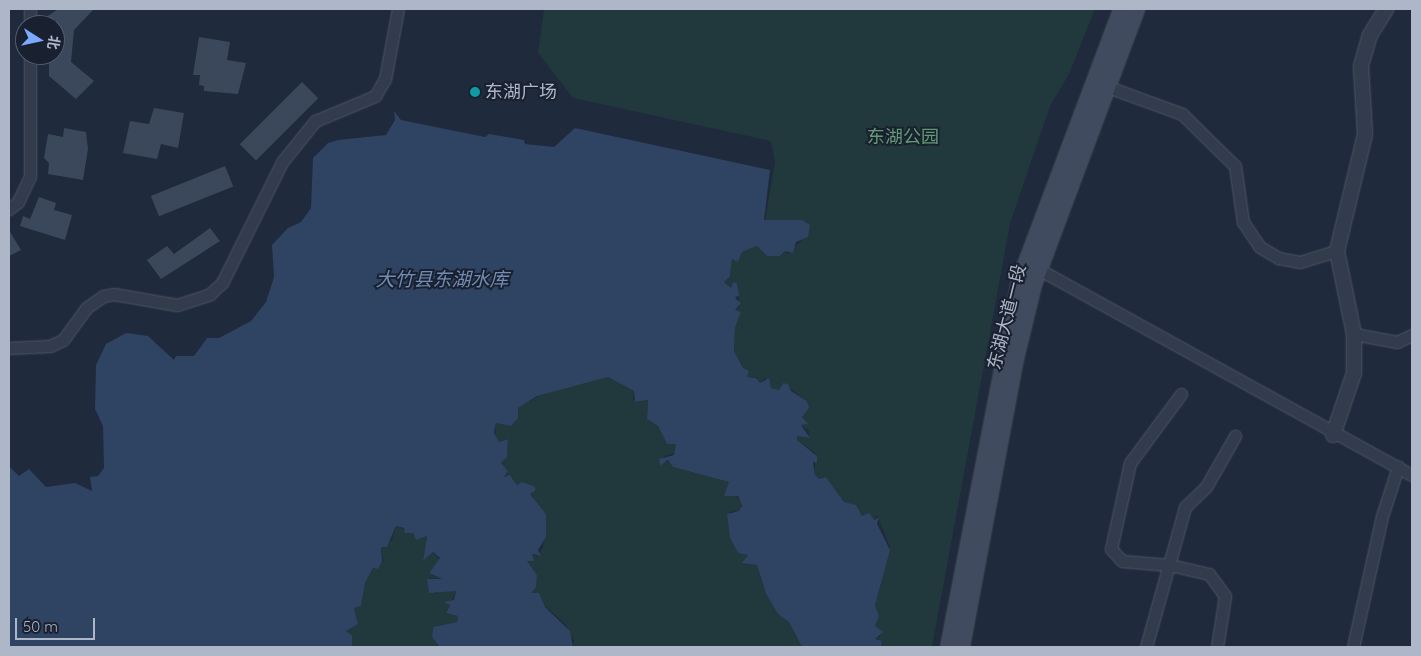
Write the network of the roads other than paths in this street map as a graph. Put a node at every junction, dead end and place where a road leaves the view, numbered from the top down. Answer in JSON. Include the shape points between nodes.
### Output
{"nodes":[{"id":1,"x":398,"y":9,"type":"edge"},
{"id":2,"x":1122,"y":9,"type":"edge"},
{"id":3,"x":1136,"y":9,"type":"edge"},
{"id":4,"x":1386,"y":9,"type":"edge"},
{"id":5,"x":30,"y":65,"type":"edge"},
{"id":6,"x":1108,"y":87,"type":"junction"},
{"id":7,"x":9,"y":210,"type":"edge"},
{"id":8,"x":1337,"y":251,"type":"junction"},
{"id":9,"x":1033,"y":266,"type":"junction"},
{"id":10,"x":1354,"y":334,"type":"junction"},
{"id":11,"x":1412,"y":335,"type":"edge"},
{"id":12,"x":9,"y":348,"type":"edge"},
{"id":13,"x":1181,"y":394,"type":"dead end"},
{"id":14,"x":1333,"y":435,"type":"junction"},
{"id":15,"x":1235,"y":436,"type":"dead end"},
{"id":16,"x":1398,"y":467,"type":"junction"},
{"id":17,"x":1412,"y":476,"type":"edge"},
{"id":18,"x":1170,"y":565,"type":"junction"},
{"id":19,"x":949,"y":647,"type":"edge"},
{"id":20,"x":961,"y":647,"type":"edge"},
{"id":21,"x":1146,"y":647,"type":"edge"},
{"id":22,"x":1216,"y":647,"type":"edge"},
{"id":23,"x":1353,"y":647,"type":"edge"}],
"edges":[{"from":1,"to":12,"type":"street","via":[[385,80],[375,96],[315,121],[282,162],[222,283],[210,294],[178,305],[114,294],[103,296],[86,308],[63,340],[50,346]]},
{"from":2,"to":9,"type":"main road","name":"东湖大道一段"},
{"from":3,"to":6,"type":"main road","name":"东湖大道一段"},
{"from":4,"to":8,"type":"street","via":[[1370,35],[1361,66],[1365,134]]},
{"from":5,"to":7,"type":"street","via":[[30,176],[18,202]]},
{"from":6,"to":8,"type":"street","via":[[1182,114],[1235,166],[1243,222],[1260,247],[1278,258],[1300,262]]},
{"from":6,"to":9,"type":"main road","name":"东湖大道一段"},
{"from":8,"to":10,"type":"street"},
{"from":9,"to":14,"type":"street"},
{"from":9,"to":19,"type":"main road","name":"东湖大道一段","via":[[1004,356]]},
{"from":9,"to":20,"type":"main road","name":"东湖大道一段"},
{"from":10,"to":11,"type":"street","via":[[1397,342]]},
{"from":10,"to":14,"type":"street","via":[[1354,373]]},
{"from":13,"to":18,"type":"street","via":[[1130,463],[1111,549],[1122,561]]},
{"from":14,"to":16,"type":"street"},
{"from":15,"to":18,"type":"street","via":[[1206,487],[1185,506]]},
{"from":16,"to":17,"type":"street"},
{"from":16,"to":23,"type":"street","via":[[1382,516]]},
{"from":18,"to":21,"type":"street"},
{"from":18,"to":22,"type":"street","via":[[1209,574],[1226,596]]}]}
